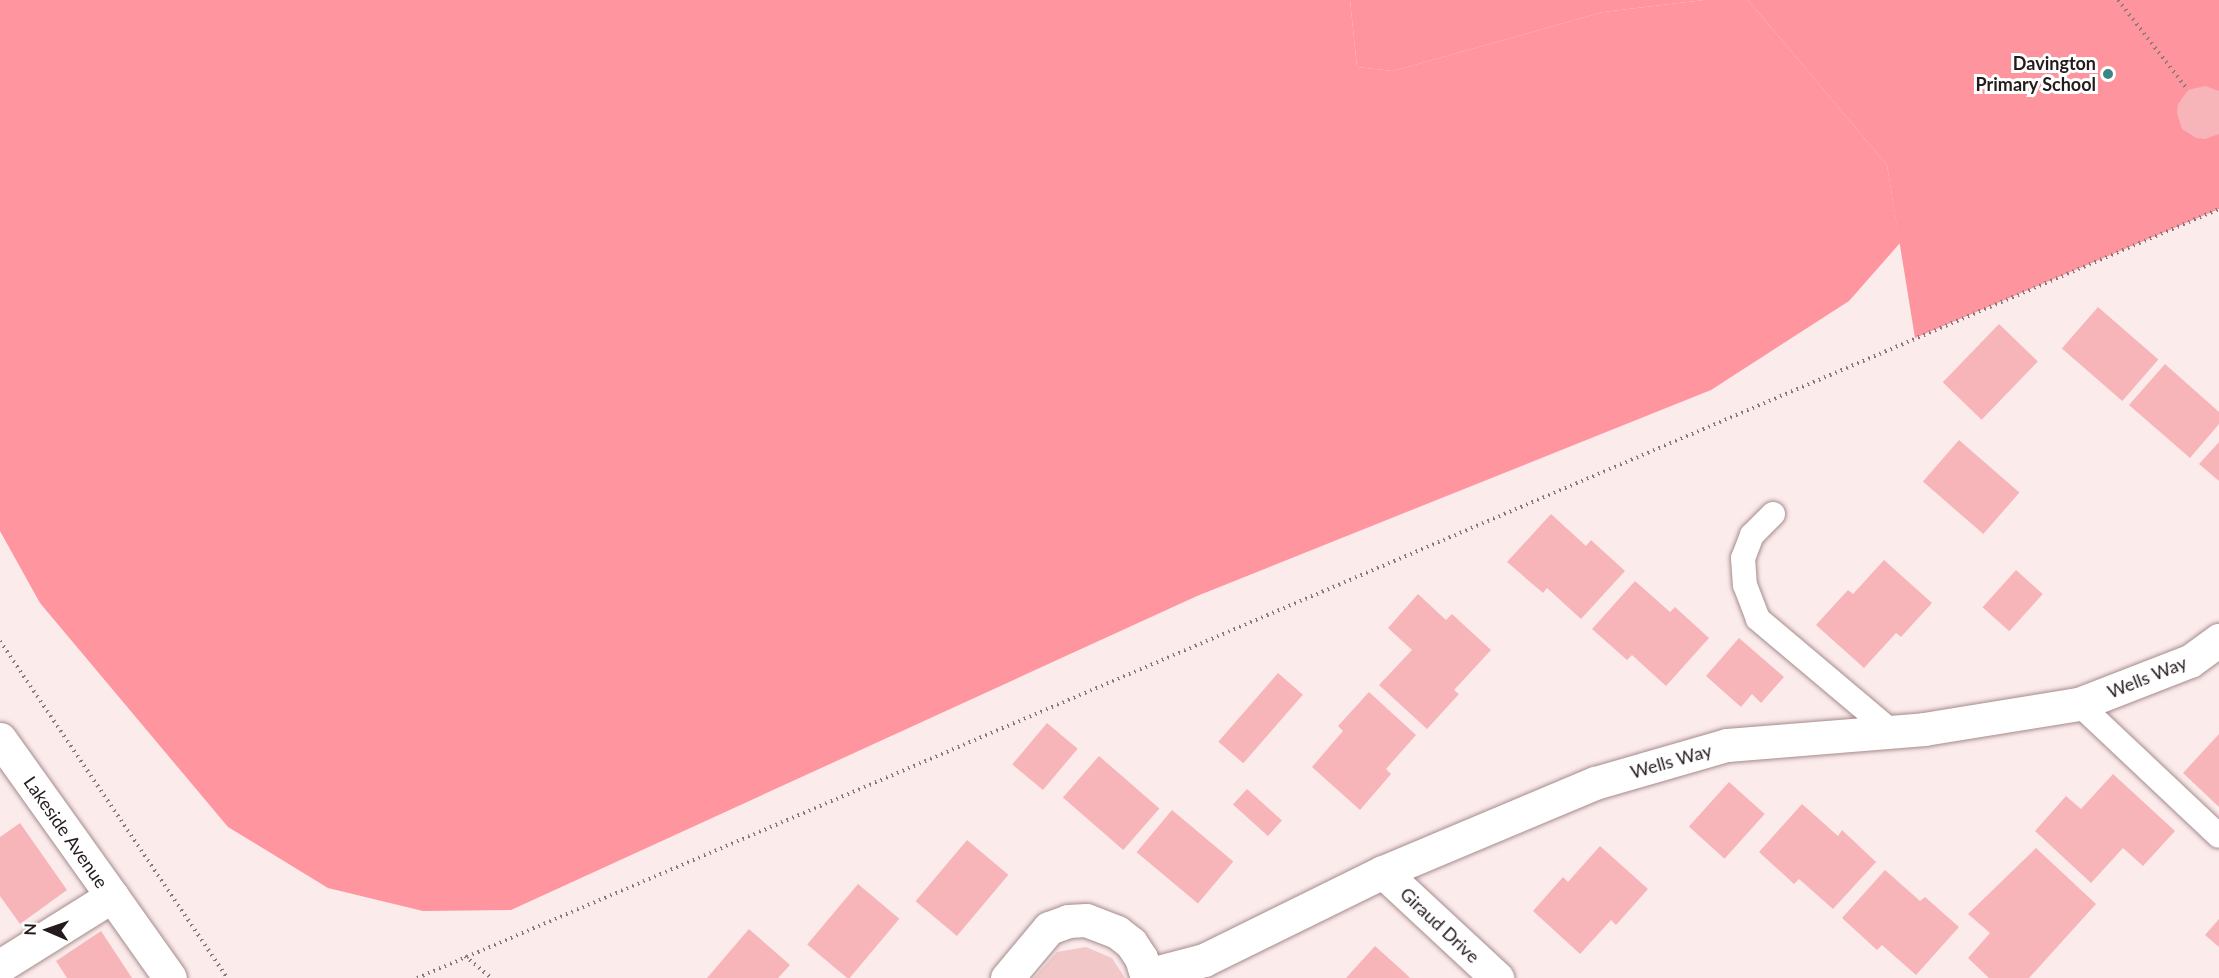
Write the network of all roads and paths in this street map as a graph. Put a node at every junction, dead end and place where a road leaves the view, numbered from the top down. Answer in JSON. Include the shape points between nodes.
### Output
{"nodes":[{"id":1,"x":2118,"y":0,"type":"edge"},
{"id":2,"x":2188,"y":90,"type":"dead end"},
{"id":3,"x":2219,"y":209,"type":"edge"},
{"id":4,"x":1773,"y":514,"type":"dead end"},
{"id":5,"x":2219,"y":640,"type":"edge"},
{"id":6,"x":0,"y":641,"type":"edge"},
{"id":7,"x":2079,"y":704,"type":"junction"},
{"id":8,"x":1891,"y":731,"type":"junction"},
{"id":9,"x":0,"y":739,"type":"edge"},
{"id":10,"x":2219,"y":836,"type":"edge"},
{"id":11,"x":1383,"y":872,"type":"junction"},
{"id":12,"x":112,"y":896,"type":"junction"},
{"id":13,"x":465,"y":956,"type":"junction"},
{"id":14,"x":0,"y":966,"type":"edge"},
{"id":15,"x":1147,"y":977,"type":"edge"},
{"id":16,"x":170,"y":978,"type":"edge"},
{"id":17,"x":227,"y":978,"type":"edge"},
{"id":18,"x":417,"y":978,"type":"edge"},
{"id":19,"x":491,"y":978,"type":"edge"},
{"id":20,"x":1007,"y":978,"type":"edge"},
{"id":21,"x":1497,"y":978,"type":"edge"}],
"edges":[{"from":1,"to":2,"type":"path"},
{"from":3,"to":13,"type":"path"},
{"from":4,"to":8,"type":"lane","via":[[1752,535],[1743,558],[1745,585],[1758,619]]},
{"from":5,"to":7,"type":"street","name":"Wells Way","via":[[2190,661]]},
{"from":6,"to":17,"type":"path"},
{"from":7,"to":8,"type":"street","name":"Wells Way"},
{"from":7,"to":10,"type":"lane"},
{"from":8,"to":11,"type":"street","name":"Wells Way","via":[[1727,745],[1595,783]]},
{"from":9,"to":12,"type":"street","name":"Lakeside Avenue"},
{"from":11,"to":15,"type":"street","name":"Wells Way","via":[[1204,960]]},
{"from":11,"to":21,"type":"street","name":"Giraud Drive"},
{"from":12,"to":14,"type":"street","name":"Lakeside Avenue"},
{"from":12,"to":16,"type":"street","name":"Lakeside Avenue"},
{"from":13,"to":18,"type":"path"},
{"from":13,"to":19,"type":"path"},
{"from":15,"to":20,"type":"street","name":"Wells Way","via":[[1141,958],[1117,932],[1086,920],[1049,928]]}]}
